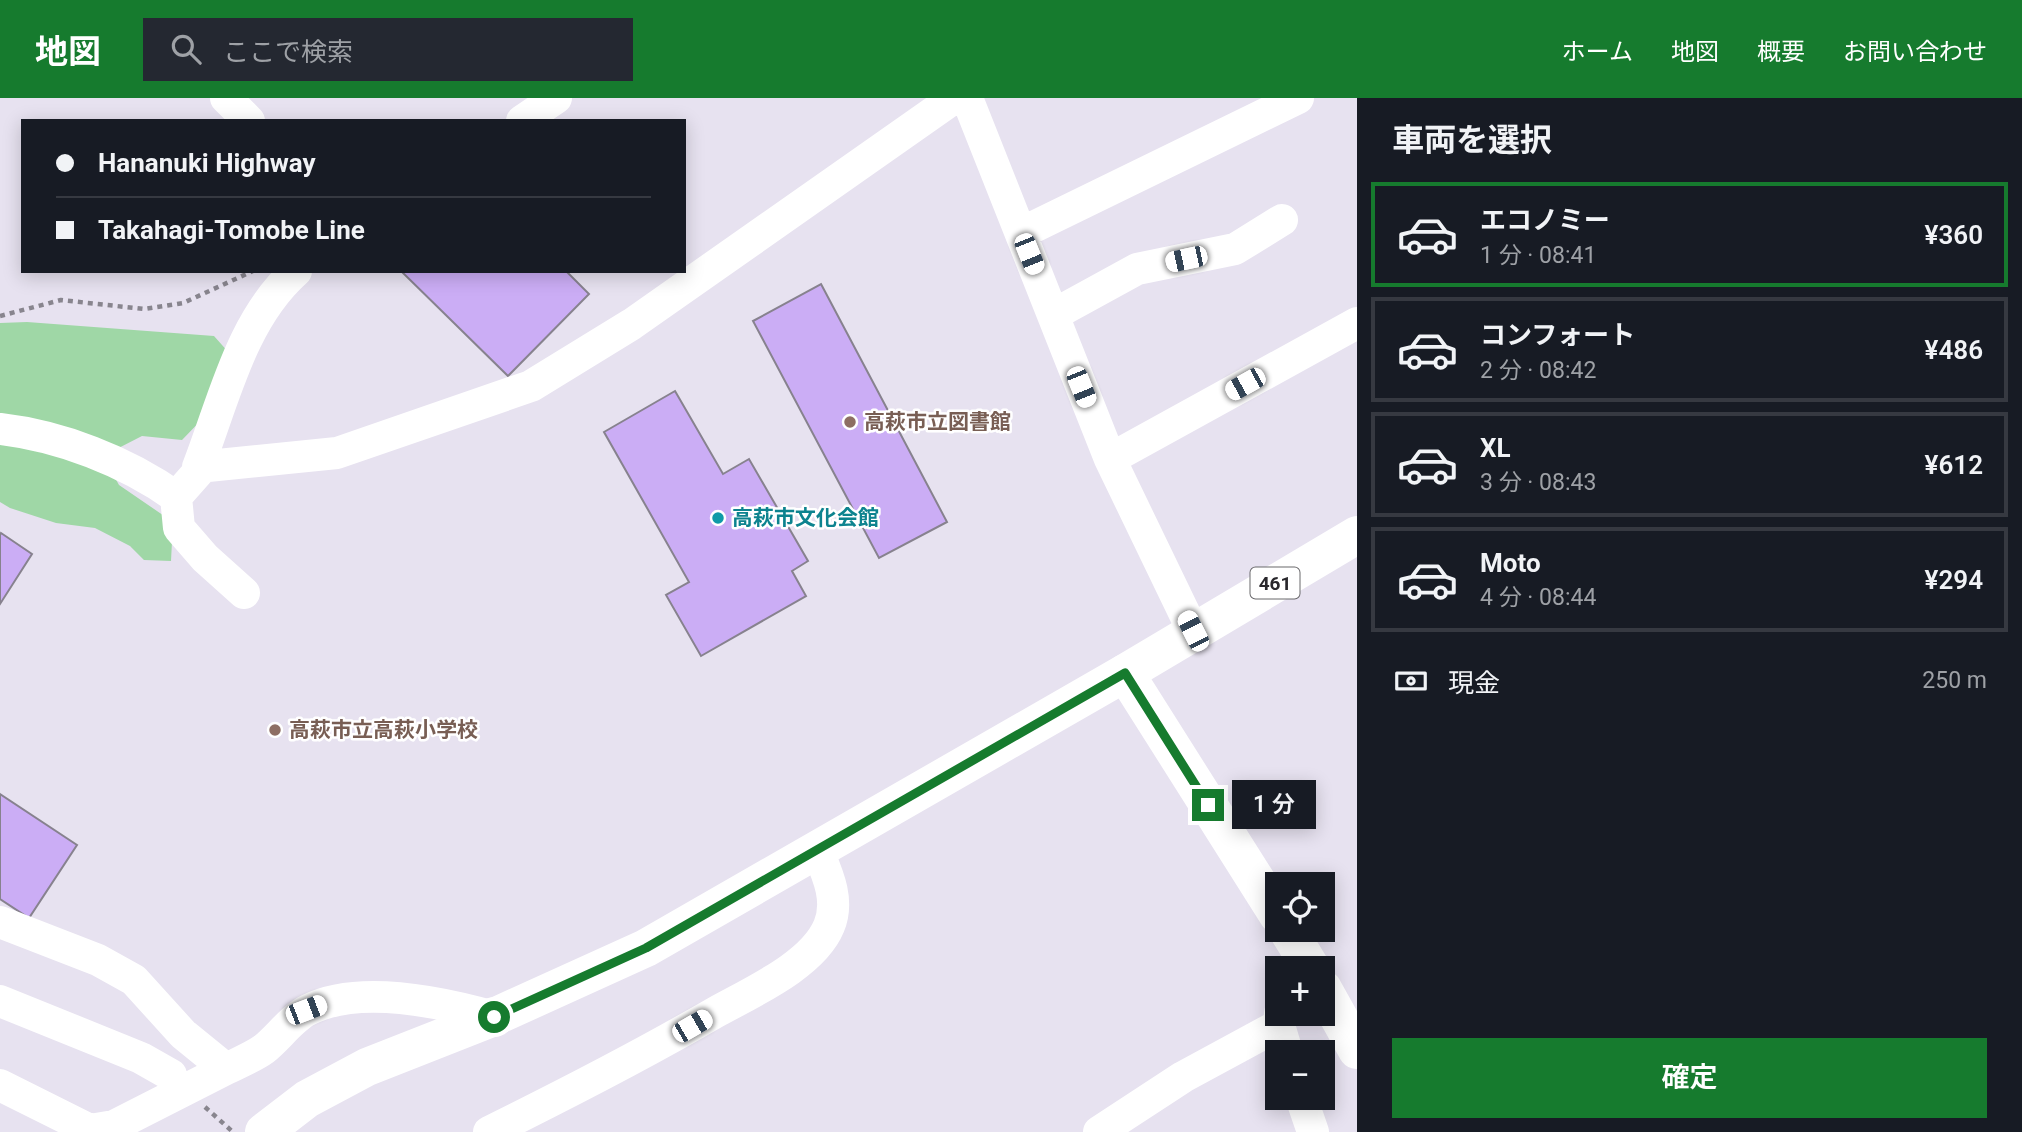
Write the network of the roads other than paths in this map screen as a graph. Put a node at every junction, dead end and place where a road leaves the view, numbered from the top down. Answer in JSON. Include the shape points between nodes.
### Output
{"nodes":[{"id":1,"x":226,"y":98,"type":"edge"},
{"id":2,"x":556,"y":98,"type":"edge"},
{"id":3,"x":954,"y":98,"type":"edge"},
{"id":4,"x":967,"y":98,"type":"edge"},
{"id":5,"x":1298,"y":98,"type":"edge"},
{"id":6,"x":247,"y":119,"type":"edge"},
{"id":7,"x":525,"y":119,"type":"edge"},
{"id":8,"x":1282,"y":220,"type":"dead end"},
{"id":9,"x":1021,"y":233,"type":"junction"},
{"id":10,"x":294,"y":273,"type":"edge"},
{"id":11,"x":1053,"y":315,"type":"junction"},
{"id":12,"x":1357,"y":323,"type":"edge"},
{"id":13,"x":0,"y":429,"type":"edge"},
{"id":14,"x":1110,"y":459,"type":"junction"},
{"id":15,"x":198,"y":467,"type":"junction"},
{"id":16,"x":176,"y":497,"type":"junction"},
{"id":17,"x":1357,"y":535,"type":"edge"},
{"id":18,"x":244,"y":593,"type":"dead end"},
{"id":19,"x":1193,"y":631,"type":"junction"},
{"id":20,"x":1125,"y":673,"type":"junction"},
{"id":21,"x":817,"y":849,"type":"junction"},
{"id":22,"x":1265,"y":894,"type":"edge"},
{"id":23,"x":0,"y":922,"type":"edge"},
{"id":24,"x":0,"y":1001,"type":"edge"},
{"id":25,"x":1335,"y":1015,"type":"edge"},
{"id":26,"x":494,"y":1017,"type":"junction"},
{"id":27,"x":1282,"y":1030,"type":"edge"},
{"id":28,"x":1357,"y":1050,"type":"edge"},
{"id":29,"x":226,"y":1069,"type":"junction"},
{"id":30,"x":171,"y":1075,"type":"dead end"},
{"id":31,"x":0,"y":1085,"type":"edge"},
{"id":32,"x":1305,"y":1110,"type":"edge"},
{"id":33,"x":264,"y":1132,"type":"edge"},
{"id":34,"x":489,"y":1132,"type":"edge"},
{"id":35,"x":1099,"y":1132,"type":"edge"},
{"id":36,"x":1313,"y":1132,"type":"edge"}],
"edges":[{"from":1,"to":6,"type":"street"},
{"from":2,"to":7,"type":"street"},
{"from":3,"to":15,"type":"street","via":[[632,324],[531,386],[337,453]]},
{"from":4,"to":9,"type":"street"},
{"from":5,"to":9,"type":"street"},
{"from":8,"to":11,"type":"street","via":[[1235,248],[1137,269]]},
{"from":9,"to":11,"type":"street"},
{"from":10,"to":15,"type":"street","via":[[277,288],[240,352]]},
{"from":11,"to":14,"type":"street"},
{"from":12,"to":14,"type":"street"},
{"from":13,"to":16,"type":"street","via":[[27,432],[143,474]]},
{"from":14,"to":19,"type":"street"},
{"from":15,"to":16,"type":"street"},
{"from":16,"to":18,"type":"street","via":[[178,527]]},
{"from":17,"to":19,"type":"main road","number":"461"},
{"from":19,"to":20,"type":"main road","number":"461"},
{"from":20,"to":21,"type":"main road","number":"461"},
{"from":20,"to":22,"type":"main road"},
{"from":21,"to":26,"type":"main road","number":"461","via":[[646,948]]},
{"from":21,"to":34,"type":"street","via":[[831,881],[834,904],[830,924],[806,957],[625,1065]]},
{"from":23,"to":29,"type":"street","via":[[98,960],[134,980],[183,1034]]},
{"from":24,"to":30,"type":"street","via":[[141,1058]]},
{"from":25,"to":28,"type":"main road"},
{"from":26,"to":29,"type":"street","via":[[414,1001],[342,997],[306,1010],[262,1050]]},
{"from":26,"to":33,"type":"main road","number":"461","via":[[367,1068],[307,1100]]},
{"from":27,"to":35,"type":"street","via":[[1183,1077]]},
{"from":29,"to":31,"type":"street","via":[[114,1126],[90,1130]]},
{"from":32,"to":36,"type":"street"}]}
